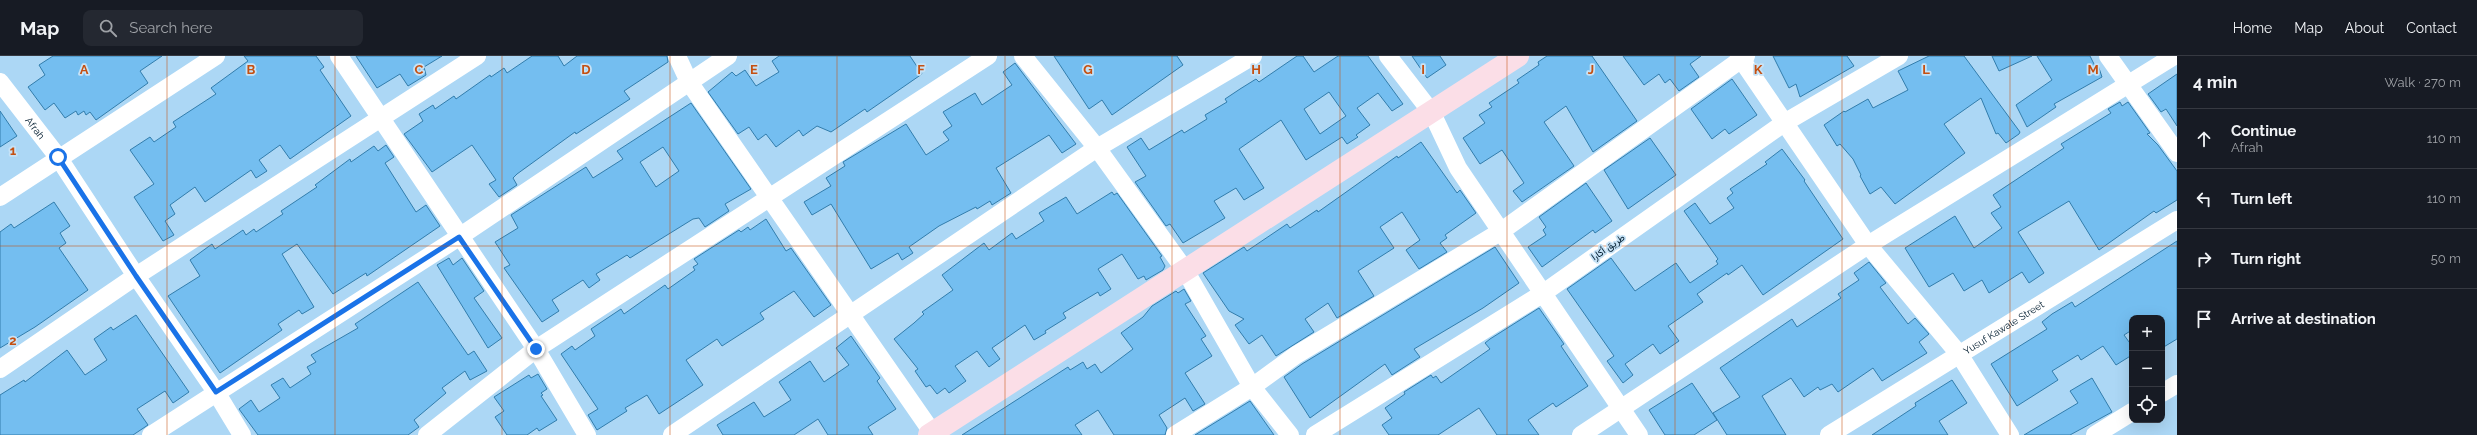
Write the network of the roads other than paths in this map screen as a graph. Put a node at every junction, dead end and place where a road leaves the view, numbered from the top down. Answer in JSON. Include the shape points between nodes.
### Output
{"nodes":[{"id":1,"x":216,"y":56,"type":"edge"},
{"id":2,"x":339,"y":56,"type":"edge"},
{"id":3,"x":477,"y":56,"type":"edge"},
{"id":4,"x":677,"y":56,"type":"edge"},
{"id":5,"x":728,"y":56,"type":"edge"},
{"id":6,"x":988,"y":56,"type":"edge"},
{"id":7,"x":1023,"y":56,"type":"edge"},
{"id":8,"x":1252,"y":56,"type":"edge"},
{"id":9,"x":1388,"y":56,"type":"edge"},
{"id":10,"x":1518,"y":56,"type":"edge"},
{"id":11,"x":1899,"y":56,"type":"edge"},
{"id":12,"x":2108,"y":56,"type":"edge"},
{"id":13,"x":2174,"y":56,"type":"edge"},
{"id":14,"x":1742,"y":57,"type":"edge"},
{"id":15,"x":0,"y":82,"type":"edge"},
{"id":16,"x":689,"y":82,"type":"junction"},
{"id":17,"x":2129,"y":85,"type":"junction"},
{"id":18,"x":1432,"y":113,"type":"junction"},
{"id":19,"x":381,"y":120,"type":"junction"},
{"id":20,"x":1784,"y":123,"type":"junction"},
{"id":21,"x":1097,"y":148,"type":"junction"},
{"id":22,"x":2177,"y":153,"type":"edge"},
{"id":23,"x":58,"y":157,"type":"junction"},
{"id":24,"x":0,"y":197,"type":"edge"},
{"id":25,"x":768,"y":197,"type":"junction"},
{"id":26,"x":2177,"y":220,"type":"edge"},
{"id":27,"x":1500,"y":232,"type":"junction"},
{"id":28,"x":459,"y":237,"type":"junction"},
{"id":29,"x":1868,"y":245,"type":"junction"},
{"id":30,"x":1185,"y":270,"type":"junction"},
{"id":31,"x":136,"y":276,"type":"junction"},
{"id":32,"x":1542,"y":294,"type":"junction"},
{"id":33,"x":850,"y":314,"type":"junction"},
{"id":34,"x":536,"y":349,"type":"junction"},
{"id":35,"x":1959,"y":354,"type":"junction"},
{"id":36,"x":0,"y":368,"type":"edge"},
{"id":37,"x":2177,"y":384,"type":"edge"},
{"id":38,"x":1252,"y":387,"type":"junction"},
{"id":39,"x":2165,"y":391,"type":"edge"},
{"id":40,"x":216,"y":392,"type":"junction"},
{"id":41,"x":1623,"y":410,"type":"junction"},
{"id":42,"x":2129,"y":414,"type":"edge"},
{"id":43,"x":932,"y":434,"type":"edge"},
{"id":44,"x":151,"y":435,"type":"edge"},
{"id":45,"x":242,"y":435,"type":"edge"},
{"id":46,"x":427,"y":435,"type":"edge"},
{"id":47,"x":587,"y":435,"type":"edge"},
{"id":48,"x":672,"y":435,"type":"edge"},
{"id":49,"x":1175,"y":435,"type":"edge"},
{"id":50,"x":1290,"y":435,"type":"edge"},
{"id":51,"x":1315,"y":435,"type":"edge"},
{"id":52,"x":1581,"y":435,"type":"edge"},
{"id":53,"x":1639,"y":435,"type":"edge"},
{"id":54,"x":1829,"y":435,"type":"edge"},
{"id":55,"x":2010,"y":435,"type":"edge"},
{"id":56,"x":2095,"y":435,"type":"edge"}],
"edges":[{"from":1,"to":23,"type":"street"},
{"from":2,"to":19,"type":"street"},
{"from":3,"to":19,"type":"street"},
{"from":4,"to":16,"type":"street"},
{"from":5,"to":16,"type":"street"},
{"from":6,"to":25,"type":"street"},
{"from":7,"to":21,"type":"street"},
{"from":8,"to":21,"type":"street"},
{"from":9,"to":18,"type":"street"},
{"from":10,"to":18,"type":"street"},
{"from":11,"to":20,"type":"street","name":"طريق أكارا"},
{"from":12,"to":17,"type":"street"},
{"from":13,"to":17,"type":"street"},
{"from":14,"to":20,"type":"street"},
{"from":14,"to":27,"type":"street"},
{"from":15,"to":23,"type":"street","name":"Afrah"},
{"from":16,"to":25,"type":"street"},
{"from":16,"to":28,"type":"street"},
{"from":17,"to":22,"type":"street"},
{"from":17,"to":29,"type":"street"},
{"from":18,"to":27,"type":"street","via":[[1458,168]]},
{"from":18,"to":30,"type":"street"},
{"from":19,"to":28,"type":"street"},
{"from":19,"to":31,"type":"street"},
{"from":20,"to":29,"type":"street"},
{"from":20,"to":32,"type":"street","name":"طريق أكارا"},
{"from":21,"to":30,"type":"street"},
{"from":21,"to":33,"type":"street"},
{"from":23,"to":24,"type":"street"},
{"from":23,"to":31,"type":"street","name":"Afrah"},
{"from":25,"to":33,"type":"street"},
{"from":25,"to":34,"type":"street"},
{"from":26,"to":35,"type":"street","name":"Yusuf Kawale Street"},
{"from":27,"to":32,"type":"street"},
{"from":27,"to":38,"type":"street","via":[[1296,355]]},
{"from":28,"to":34,"type":"street"},
{"from":28,"to":40,"type":"street"},
{"from":29,"to":35,"type":"street"},
{"from":29,"to":41,"type":"street"},
{"from":30,"to":38,"type":"street"},
{"from":30,"to":43,"type":"street"},
{"from":31,"to":36,"type":"street"},
{"from":31,"to":40,"type":"street","name":"Afrah"},
{"from":32,"to":41,"type":"street"},
{"from":32,"to":51,"type":"street","name":"طريق أكارا"},
{"from":33,"to":43,"type":"street"},
{"from":33,"to":48,"type":"street"},
{"from":34,"to":46,"type":"street"},
{"from":34,"to":47,"type":"street"},
{"from":35,"to":54,"type":"street","name":"Yusuf Kawale Street"},
{"from":35,"to":55,"type":"street"},
{"from":37,"to":39,"type":"street"},
{"from":38,"to":49,"type":"street"},
{"from":38,"to":50,"type":"street"},
{"from":40,"to":44,"type":"street"},
{"from":40,"to":45,"type":"street","name":"Afrah"},
{"from":41,"to":52,"type":"street"},
{"from":41,"to":53,"type":"street"},
{"from":42,"to":56,"type":"street"}]}
